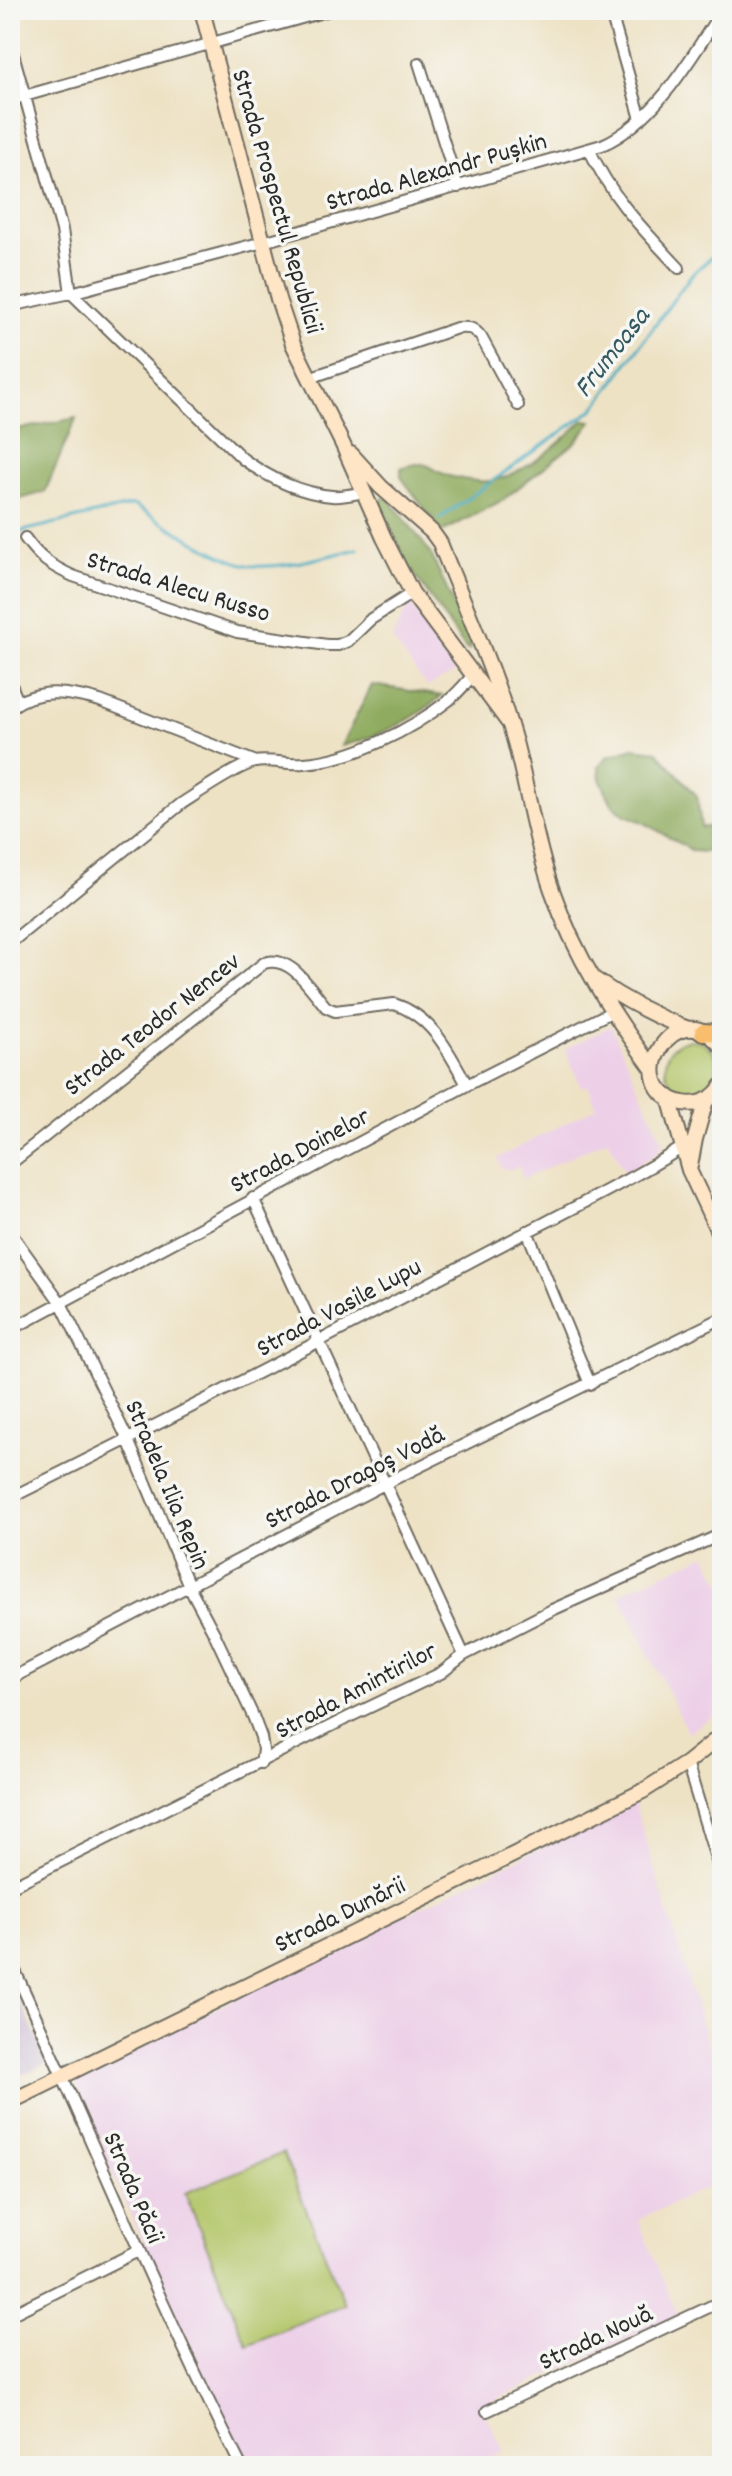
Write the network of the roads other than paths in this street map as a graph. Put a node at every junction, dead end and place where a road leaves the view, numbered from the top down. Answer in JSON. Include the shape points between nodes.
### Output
{"nodes":[{"id":1,"x":202,"y":10,"type":"edge"},
{"id":2,"x":330,"y":10,"type":"edge"},
{"id":3,"x":610,"y":10,"type":"edge"},
{"id":4,"x":722,"y":10,"type":"edge"},
{"id":5,"x":210,"y":42,"type":"junction"},
{"id":6,"x":10,"y":43,"type":"edge"},
{"id":7,"x":419,"y":63,"type":"dead end"},
{"id":8,"x":25,"y":96,"type":"junction"},
{"id":9,"x":10,"y":100,"type":"edge"},
{"id":10,"x":641,"y":119,"type":"junction"},
{"id":11,"x":589,"y":149,"type":"junction"},
{"id":12,"x":458,"y":187,"type":"junction"},
{"id":13,"x":263,"y":242,"type":"junction"},
{"id":14,"x":679,"y":268,"type":"dead end"},
{"id":15,"x":71,"y":293,"type":"junction"},
{"id":16,"x":10,"y":306,"type":"edge"},
{"id":17,"x":309,"y":378,"type":"junction"},
{"id":18,"x":518,"y":405,"type":"dead end"},
{"id":19,"x":343,"y":445,"type":"junction"},
{"id":20,"x":387,"y":492,"type":"junction"},
{"id":21,"x":366,"y":498,"type":"junction"},
{"id":22,"x":25,"y":538,"type":"dead end"},
{"id":23,"x":412,"y":593,"type":"junction"},
{"id":24,"x":480,"y":643,"type":"junction"},
{"id":25,"x":457,"y":653,"type":"junction"},
{"id":26,"x":474,"y":674,"type":"junction"},
{"id":27,"x":10,"y":682,"type":"edge"},
{"id":28,"x":14,"y":705,"type":"edge"},
{"id":29,"x":509,"y":723,"type":"junction"},
{"id":30,"x":256,"y":762,"type":"junction"},
{"id":31,"x":10,"y":943,"type":"edge"},
{"id":32,"x":590,"y":976,"type":"junction"},
{"id":33,"x":611,"y":1012,"type":"junction"},
{"id":34,"x":696,"y":1030,"type":"junction"},
{"id":35,"x":722,"y":1033,"type":"edge"},
{"id":36,"x":722,"y":1047,"type":"edge"},
{"id":37,"x":653,"y":1069,"type":"junction"},
{"id":38,"x":467,"y":1085,"type":"junction"},
{"id":39,"x":722,"y":1086,"type":"edge"},
{"id":40,"x":669,"y":1097,"type":"junction"},
{"id":41,"x":706,"y":1100,"type":"junction"},
{"id":42,"x":683,"y":1147,"type":"junction"},
{"id":43,"x":10,"y":1164,"type":"edge"},
{"id":44,"x":689,"y":1170,"type":"junction"},
{"id":45,"x":253,"y":1198,"type":"junction"},
{"id":46,"x":527,"y":1231,"type":"junction"},
{"id":47,"x":10,"y":1232,"type":"edge"},
{"id":48,"x":722,"y":1240,"type":"edge"},
{"id":49,"x":61,"y":1303,"type":"junction"},
{"id":50,"x":722,"y":1318,"type":"edge"},
{"id":51,"x":10,"y":1330,"type":"edge"},
{"id":52,"x":319,"y":1342,"type":"junction"},
{"id":53,"x":590,"y":1384,"type":"junction"},
{"id":54,"x":128,"y":1440,"type":"junction"},
{"id":55,"x":384,"y":1484,"type":"junction"},
{"id":56,"x":10,"y":1498,"type":"edge"},
{"id":57,"x":722,"y":1534,"type":"edge"},
{"id":58,"x":189,"y":1586,"type":"junction"},
{"id":59,"x":464,"y":1655,"type":"junction"},
{"id":60,"x":10,"y":1679,"type":"edge"},
{"id":61,"x":722,"y":1735,"type":"edge"},
{"id":62,"x":261,"y":1763,"type":"junction"},
{"id":63,"x":687,"y":1763,"type":"junction"},
{"id":64,"x":722,"y":1878,"type":"edge"},
{"id":65,"x":10,"y":1887,"type":"edge"},
{"id":66,"x":10,"y":1960,"type":"edge"},
{"id":67,"x":63,"y":2074,"type":"junction"},
{"id":68,"x":10,"y":2102,"type":"edge"},
{"id":69,"x":138,"y":2251,"type":"junction"},
{"id":70,"x":722,"y":2301,"type":"edge"},
{"id":71,"x":10,"y":2315,"type":"edge"},
{"id":72,"x":487,"y":2411,"type":"dead end"},
{"id":73,"x":241,"y":2466,"type":"edge"}],
"edges":[{"from":1,"to":5,"type":"main road","name":"Strada Prospectul Republicii"},
{"from":2,"to":5,"type":"street"},
{"from":3,"to":10,"type":"street"},
{"from":4,"to":10,"type":"street","name":"Strada Alexandr Pușkin","via":[[690,60]]},
{"from":5,"to":8,"type":"street"},
{"from":5,"to":13,"type":"main road","name":"Strada Prospectul Republicii"},
{"from":6,"to":8,"type":"street"},
{"from":7,"to":12,"type":"street"},
{"from":8,"to":9,"type":"street"},
{"from":8,"to":15,"type":"street","via":[[62,230]]},
{"from":10,"to":11,"type":"street","name":"Strada Alexandr Pușkin","via":[[617,139]]},
{"from":11,"to":12,"type":"street","name":"Strada Alexandr Pușkin"},
{"from":11,"to":14,"type":"street","via":[[603,180],[627,212]]},
{"from":12,"to":13,"type":"street","name":"Strada Alexandr Pușkin"},
{"from":13,"to":15,"type":"street","name":"Strada Alexandr Pușkin"},
{"from":13,"to":17,"type":"main road","name":"Strada Prospectul Republicii","via":[[285,324]]},
{"from":15,"to":16,"type":"street","name":"Strada Alexandr Pușkin"},
{"from":15,"to":21,"type":"street","via":[[264,475],[308,492]]},
{"from":17,"to":18,"type":"street","via":[[468,327],[481,337]]},
{"from":17,"to":19,"type":"main road","name":"Strada Prospectul Republicii"},
{"from":19,"to":20,"type":"main road","name":"Strada Prospectul Republicii"},
{"from":19,"to":21,"type":"main road","name":"Strada Prospectul Republicii"},
{"from":20,"to":21,"type":"main road"},
{"from":20,"to":24,"type":"main road","name":"Strada Prospectul Republicii","via":[[440,543]]},
{"from":21,"to":23,"type":"main road","name":"Strada Prospectul Republicii"},
{"from":22,"to":23,"type":"street","name":"Strada Alecu Russo","via":[[40,558],[73,576],[237,632],[288,641],[338,645]]},
{"from":23,"to":25,"type":"main road","name":"Strada Prospectul Republicii"},
{"from":24,"to":25,"type":"main road","via":[[475,655]]},
{"from":24,"to":29,"type":"main road","name":"Strada Prospectul Republicii"},
{"from":25,"to":26,"type":"main road","name":"Strada Prospectul Republicii"},
{"from":26,"to":29,"type":"main road","name":"Strada Prospectul Republicii"},
{"from":26,"to":30,"type":"street","via":[[424,718],[367,746],[305,763]]},
{"from":27,"to":28,"type":"street"},
{"from":28,"to":30,"type":"street","via":[[41,693],[74,694]]},
{"from":29,"to":32,"type":"main road","name":"Strada Prospectul Republicii","via":[[552,889]]},
{"from":30,"to":31,"type":"street","via":[[181,804]]},
{"from":32,"to":33,"type":"main road","name":"Strada Prospectul Republicii"},
{"from":32,"to":34,"type":"main road","name":"Strada Prospectul Republicii","via":[[657,1018]]},
{"from":33,"to":37,"type":"main road","name":"Strada Prospectul Republicii"},
{"from":33,"to":38,"type":"street","name":"Strada Doinelor"},
{"from":34,"to":35,"type":"main road"},
{"from":34,"to":36,"type":"main road","name":"Strada Prospectul Republicii"},
{"from":34,"to":37,"type":"main road","via":[[677,1032],[663,1042]]},
{"from":37,"to":40,"type":"main road","name":"Strada Prospectul Republicii"},
{"from":38,"to":43,"type":"street","name":"Strada Teodor Nencev","via":[[438,1034],[401,1006],[335,1011],[286,964],[270,961]]},
{"from":38,"to":45,"type":"street","name":"Strada Doinelor"},
{"from":39,"to":41,"type":"main road"},
{"from":40,"to":41,"type":"main road","via":[[690,1104]]},
{"from":40,"to":42,"type":"main road"},
{"from":41,"to":44,"type":"main road"},
{"from":42,"to":44,"type":"main road"},
{"from":42,"to":46,"type":"street","name":"Strada Vasile Lupu"},
{"from":44,"to":48,"type":"main road"},
{"from":45,"to":49,"type":"street","name":"Strada Doinelor"},
{"from":45,"to":52,"type":"street"},
{"from":46,"to":52,"type":"street","name":"Strada Vasile Lupu"},
{"from":46,"to":53,"type":"street"},
{"from":47,"to":49,"type":"street","name":"Stradela Ilia Repin"},
{"from":49,"to":51,"type":"street","name":"Strada Doinelor"},
{"from":49,"to":54,"type":"street","name":"Stradela Ilia Repin"},
{"from":50,"to":53,"type":"street","name":"Strada Dragoș Vodă"},
{"from":52,"to":54,"type":"street","name":"Strada Vasile Lupu"},
{"from":52,"to":55,"type":"street"},
{"from":53,"to":55,"type":"street","name":"Strada Dragoș Vodă"},
{"from":54,"to":56,"type":"street","name":"Strada Vasile Lupu"},
{"from":54,"to":58,"type":"street","name":"Stradela Ilia Repin"},
{"from":55,"to":58,"type":"street","name":"Strada Dragoș Vodă"},
{"from":55,"to":59,"type":"street"},
{"from":57,"to":59,"type":"street","name":"Strada Amintirilor"},
{"from":58,"to":60,"type":"street","name":"Strada Dragoș Vodă"},
{"from":58,"to":62,"type":"street","name":"Stradela Ilia Repin","via":[[253,1716],[261,1737]]},
{"from":59,"to":62,"type":"street","name":"Strada Amintirilor","via":[[441,1673]]},
{"from":61,"to":63,"type":"main road","name":"Strada Dunării"},
{"from":62,"to":65,"type":"street","name":"Strada Amintirilor"},
{"from":63,"to":64,"type":"street"},
{"from":63,"to":67,"type":"main road","name":"Strada Dunării","via":[[643,1791]]},
{"from":66,"to":67,"type":"street","name":"Strada Păcii"},
{"from":67,"to":68,"type":"main road","name":"Strada Dunării"},
{"from":67,"to":69,"type":"street","name":"Strada Păcii"},
{"from":69,"to":71,"type":"street"},
{"from":69,"to":73,"type":"street","name":"Strada Păcii"},
{"from":70,"to":72,"type":"street","name":"Strada Nouă"}]}
